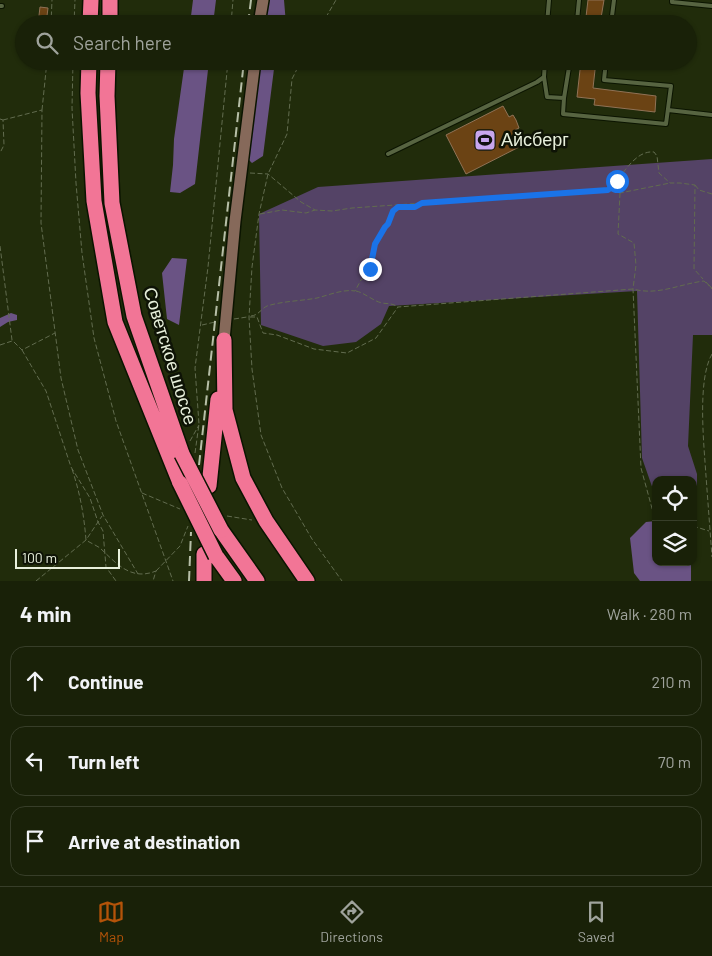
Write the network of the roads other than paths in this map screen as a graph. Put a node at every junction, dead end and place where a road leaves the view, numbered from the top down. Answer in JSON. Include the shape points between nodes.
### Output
{"nodes":[{"id":1,"x":91,"y":0,"type":"edge"},
{"id":2,"x":110,"y":0,"type":"edge"},
{"id":3,"x":262,"y":0,"type":"edge"},
{"id":4,"x":549,"y":0,"type":"edge"},
{"id":5,"x":579,"y":0,"type":"edge"},
{"id":6,"x":614,"y":0,"type":"edge"},
{"id":7,"x":672,"y":0,"type":"edge"},
{"id":8,"x":712,"y":6,"type":"edge"},
{"id":9,"x":90,"y":15,"type":"edge"},
{"id":10,"x":110,"y":15,"type":"edge"},
{"id":11,"x":261,"y":15,"type":"edge"},
{"id":12,"x":548,"y":15,"type":"edge"},
{"id":13,"x":578,"y":15,"type":"edge"},
{"id":14,"x":612,"y":15,"type":"edge"},
{"id":15,"x":89,"y":70,"type":"edge"},
{"id":16,"x":108,"y":70,"type":"edge"},
{"id":17,"x":254,"y":70,"type":"edge"},
{"id":18,"x":544,"y":70,"type":"edge"},
{"id":19,"x":569,"y":70,"type":"edge"},
{"id":20,"x":605,"y":70,"type":"edge"},
{"id":21,"x":544,"y":77,"type":"junction"},
{"id":22,"x":564,"y":98,"type":"junction"},
{"id":23,"x":668,"y":110,"type":"junction"},
{"id":24,"x":712,"y":114,"type":"edge"},
{"id":25,"x":388,"y":154,"type":"dead end"},
{"id":26,"x":224,"y":340,"type":"junction"},
{"id":27,"x":209,"y":486,"type":"dead end"},
{"id":28,"x":210,"y":555,"type":"junction"},
{"id":29,"x":204,"y":581,"type":"edge"},
{"id":30,"x":234,"y":581,"type":"edge"},
{"id":31,"x":257,"y":581,"type":"edge"},
{"id":32,"x":307,"y":581,"type":"edge"}],
"edges":[{"from":1,"to":9,"type":"highway"},
{"from":2,"to":10,"type":"highway"},
{"from":3,"to":11,"type":"street"},
{"from":4,"to":12,"type":"lane"},
{"from":5,"to":13,"type":"lane"},
{"from":6,"to":14,"type":"lane"},
{"from":7,"to":8,"type":"lane"},
{"from":15,"to":28,"type":"highway","name":"Советское шоссе","bridge":true,"via":[[94,201],[116,322]]},
{"from":16,"to":31,"type":"highway","name":"Советское шоссе","bridge":true,"via":[[112,203],[134,316],[188,451],[223,523]]},
{"from":17,"to":26,"type":"street"},
{"from":18,"to":21,"type":"lane"},
{"from":19,"to":22,"type":"lane"},
{"from":20,"to":23,"type":"lane","via":[[604,80],[671,86]]},
{"from":21,"to":22,"type":"lane","via":[[547,97]]},
{"from":21,"to":25,"type":"lane"},
{"from":22,"to":23,"type":"lane","via":[[563,114],[666,124]]},
{"from":23,"to":24,"type":"lane"},
{"from":26,"to":27,"type":"highway"},
{"from":26,"to":32,"type":"highway","via":[[225,410],[243,478],[266,522]]},
{"from":28,"to":29,"type":"highway"},
{"from":28,"to":30,"type":"highway","name":"Советское шоссе"}]}
